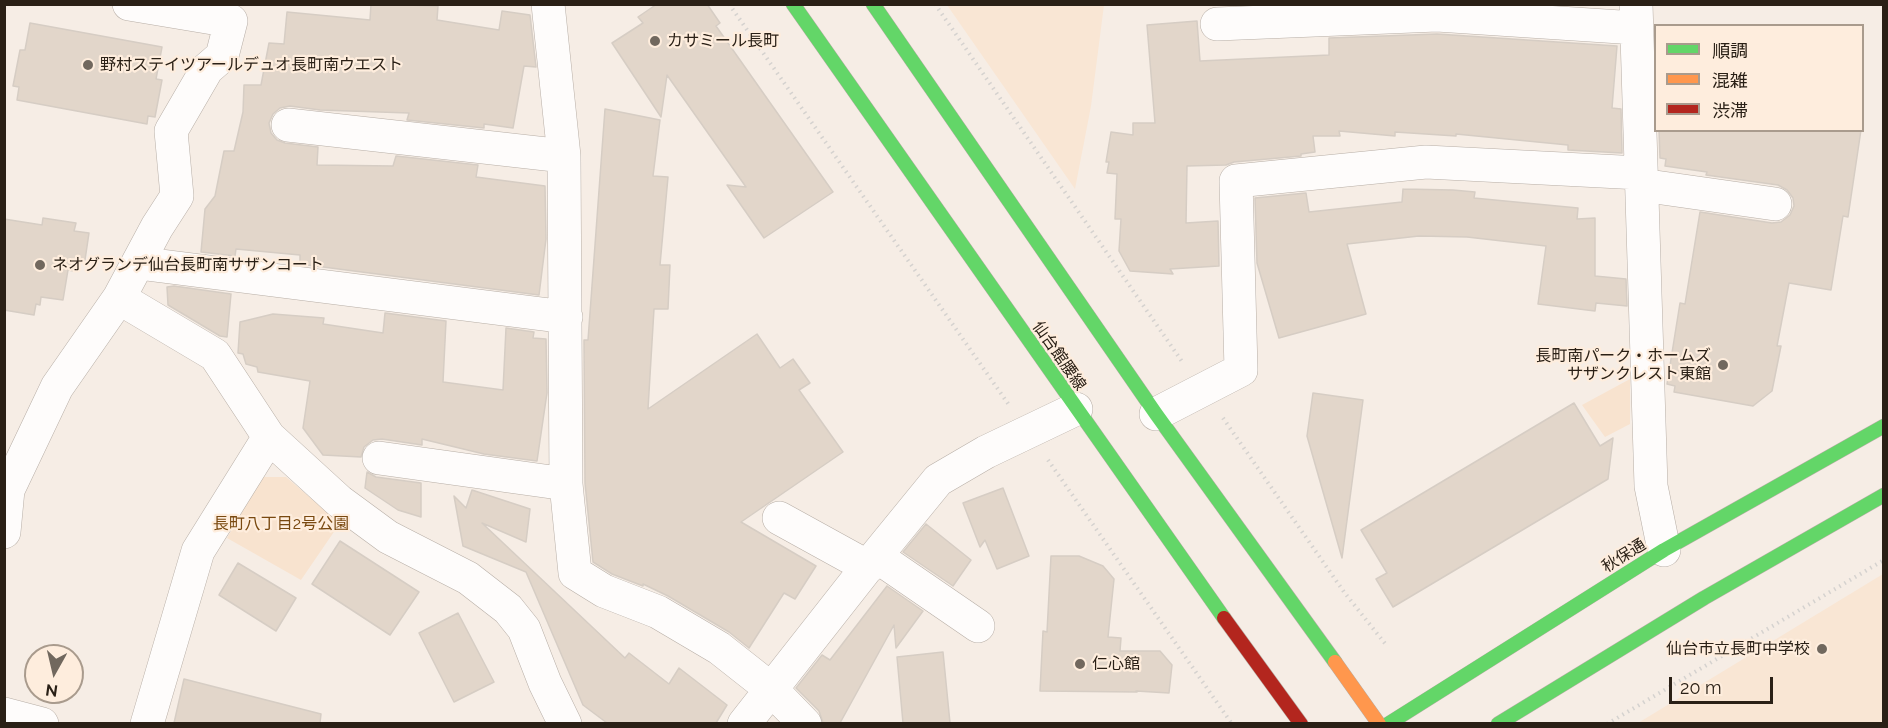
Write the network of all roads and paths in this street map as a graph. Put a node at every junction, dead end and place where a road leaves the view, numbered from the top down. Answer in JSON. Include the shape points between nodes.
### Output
{"nodes":[{"id":1,"x":129,"y":4,"type":"edge"},
{"id":2,"x":548,"y":4,"type":"edge"},
{"id":3,"x":729,"y":4,"type":"edge"},
{"id":4,"x":793,"y":4,"type":"edge"},
{"id":5,"x":873,"y":4,"type":"edge"},
{"id":6,"x":934,"y":4,"type":"edge"},
{"id":7,"x":1217,"y":24,"type":"dead end"},
{"id":8,"x":1641,"y":30,"type":"edge"},
{"id":9,"x":288,"y":125,"type":"dead end"},
{"id":10,"x":564,"y":156,"type":"junction"},
{"id":11,"x":1640,"y":179,"type":"junction"},
{"id":12,"x":1775,"y":204,"type":"dead end"},
{"id":13,"x":138,"y":263,"type":"junction"},
{"id":14,"x":119,"y":298,"type":"junction"},
{"id":15,"x":566,"y":317,"type":"junction"},
{"id":16,"x":1202,"y":389,"type":"junction"},
{"id":17,"x":1076,"y":409,"type":"junction"},
{"id":18,"x":1156,"y":414,"type":"junction"},
{"id":19,"x":1884,"y":426,"type":"edge"},
{"id":20,"x":1028,"y":432,"type":"junction"},
{"id":21,"x":269,"y":437,"type":"junction"},
{"id":22,"x":379,"y":458,"type":"dead end"},
{"id":23,"x":566,"y":484,"type":"junction"},
{"id":24,"x":1884,"y":495,"type":"edge"},
{"id":25,"x":779,"y":518,"type":"dead end"},
{"id":26,"x":4,"y":532,"type":"edge"},
{"id":27,"x":1664,"y":550,"type":"junction"},
{"id":28,"x":1884,"y":560,"type":"edge"},
{"id":29,"x":872,"y":561,"type":"junction"},
{"id":30,"x":978,"y":626,"type":"dead end"},
{"id":31,"x":1387,"y":646,"type":"dead end"},
{"id":32,"x":771,"y":689,"type":"junction"},
{"id":33,"x":4,"y":714,"type":"edge"},
{"id":34,"x":42,"y":723,"type":"edge"},
{"id":35,"x":147,"y":723,"type":"edge"},
{"id":36,"x":565,"y":723,"type":"edge"},
{"id":37,"x":744,"y":723,"type":"edge"},
{"id":38,"x":805,"y":723,"type":"edge"},
{"id":39,"x":1232,"y":723,"type":"edge"},
{"id":40,"x":1301,"y":723,"type":"edge"},
{"id":41,"x":1379,"y":723,"type":"edge"},
{"id":42,"x":1388,"y":723,"type":"edge"},
{"id":43,"x":1498,"y":723,"type":"edge"},
{"id":44,"x":1607,"y":723,"type":"edge"}],
"edges":[{"from":1,"to":13,"type":"street","via":[[231,21],[222,56],[207,69],[171,131],[177,196]]},
{"from":2,"to":10,"type":"street"},
{"from":3,"to":20,"type":"path"},
{"from":4,"to":17,"type":"main road","name":"仙台館腰線"},
{"from":5,"to":18,"type":"main road"},
{"from":6,"to":16,"type":"path"},
{"from":7,"to":8,"type":"street","via":[[1437,15]]},
{"from":8,"to":11,"type":"street"},
{"from":9,"to":10,"type":"street"},
{"from":10,"to":15,"type":"street"},
{"from":11,"to":12,"type":"street"},
{"from":11,"to":16,"type":"street","via":[[1426,162],[1236,181],[1241,370]]},
{"from":11,"to":27,"type":"street","via":[[1651,486]]},
{"from":13,"to":14,"type":"street"},
{"from":13,"to":15,"type":"street"},
{"from":14,"to":21,"type":"street","via":[[215,355]]},
{"from":14,"to":26,"type":"street","via":[[57,387],[8,490]]},
{"from":15,"to":23,"type":"street"},
{"from":16,"to":18,"type":"street"},
{"from":16,"to":31,"type":"path","via":[[1344,592]]},
{"from":17,"to":20,"type":"street"},
{"from":17,"to":40,"type":"main road","name":"仙台館腰線"},
{"from":18,"to":41,"type":"main road"},
{"from":19,"to":27,"type":"main road","name":"秋保通"},
{"from":20,"to":29,"type":"street","via":[[938,480]]},
{"from":20,"to":39,"type":"path"},
{"from":21,"to":35,"type":"street","via":[[198,551]]},
{"from":21,"to":36,"type":"street","via":[[339,501],[388,537],[468,578],[508,609],[524,629]]},
{"from":22,"to":23,"type":"street"},
{"from":23,"to":32,"type":"street","via":[[575,573],[604,591],[658,612],[719,648]]},
{"from":24,"to":43,"type":"main road"},
{"from":25,"to":29,"type":"street"},
{"from":27,"to":42,"type":"main road","name":"秋保通"},
{"from":28,"to":44,"type":"path"},
{"from":29,"to":30,"type":"street"},
{"from":29,"to":32,"type":"street"},
{"from":32,"to":37,"type":"street"},
{"from":32,"to":38,"type":"street"},
{"from":33,"to":34,"type":"street"}]}
